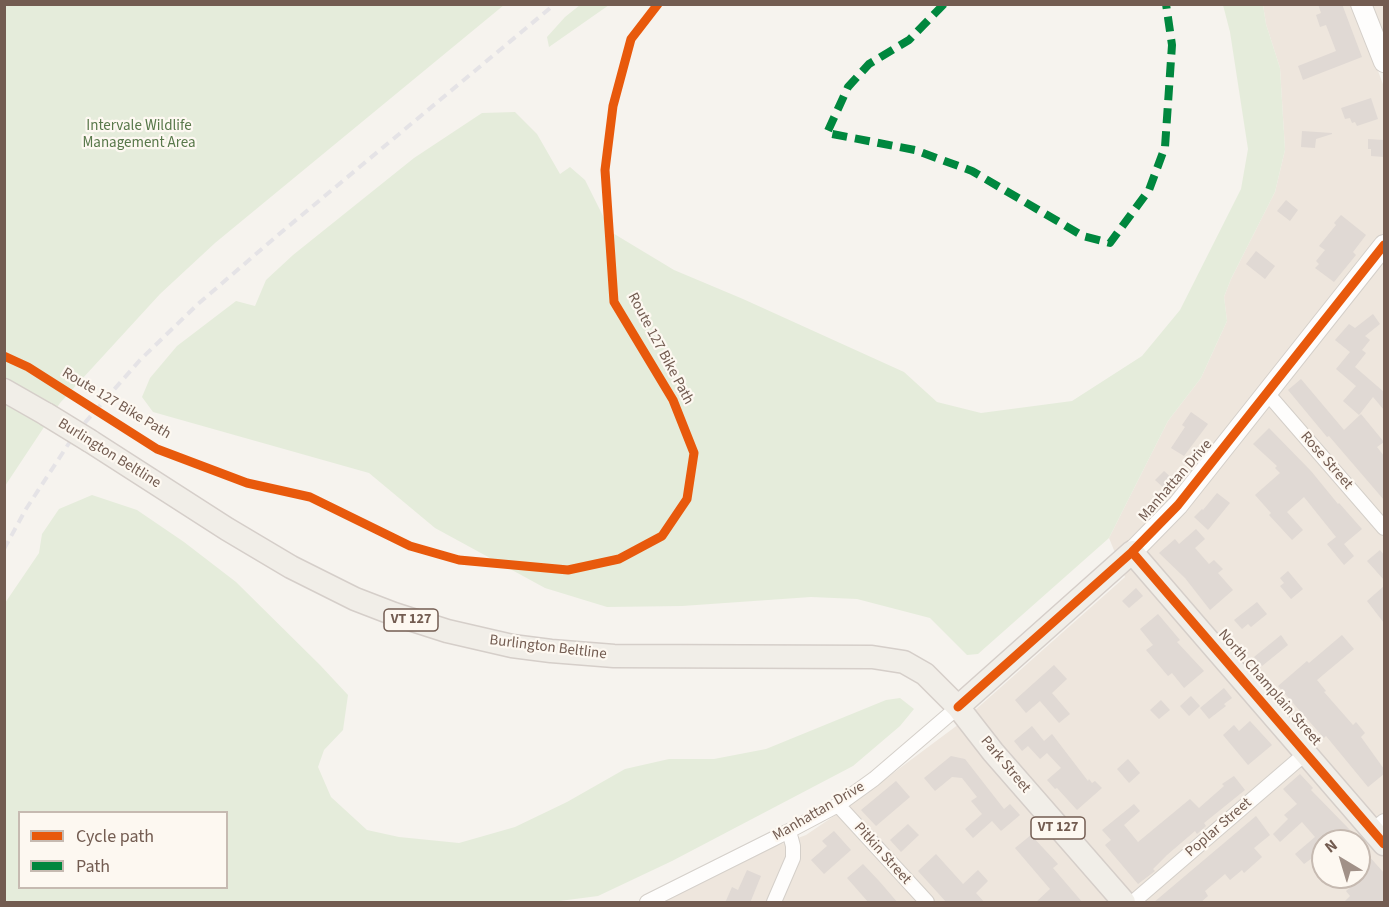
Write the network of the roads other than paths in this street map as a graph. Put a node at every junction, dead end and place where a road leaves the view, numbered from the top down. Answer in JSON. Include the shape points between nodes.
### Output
{"nodes":[{"id":1,"x":1362,"y":4,"type":"edge"},
{"id":2,"x":1384,"y":62,"type":"edge"},
{"id":3,"x":1384,"y":247,"type":"edge"},
{"id":4,"x":4,"y":390,"type":"edge"},
{"id":5,"x":1267,"y":393,"type":"junction"},
{"id":6,"x":1384,"y":528,"type":"edge"},
{"id":7,"x":1132,"y":552,"type":"junction"},
{"id":8,"x":958,"y":707,"type":"junction"},
{"id":9,"x":1306,"y":753,"type":"junction"},
{"id":10,"x":838,"y":805,"type":"junction"},
{"id":11,"x":789,"y":831,"type":"junction"},
{"id":12,"x":1381,"y":832,"type":"edge"},
{"id":13,"x":647,"y":903,"type":"edge"},
{"id":14,"x":774,"y":903,"type":"edge"},
{"id":15,"x":927,"y":903,"type":"edge"},
{"id":16,"x":1124,"y":903,"type":"edge"},
{"id":17,"x":1133,"y":903,"type":"edge"}],
"edges":[{"from":1,"to":2,"type":"street"},
{"from":3,"to":5,"type":"street","name":"Manhattan Drive"},
{"from":4,"to":8,"type":"main road","name":"Burlington Beltline","number":"VT 127","bridge":true,"via":[[291,567],[355,599],[420,623],[482,640],[614,656],[889,659],[925,674]]},
{"from":5,"to":6,"type":"street","name":"Rose Street"},
{"from":5,"to":7,"type":"street","name":"Manhattan Drive","via":[[1178,505]]},
{"from":7,"to":8,"type":"main road","name":"Manhattan Drive"},
{"from":7,"to":9,"type":"main road","name":"North Champlain Street"},
{"from":8,"to":10,"type":"street","name":"Manhattan Drive"},
{"from":8,"to":16,"type":"main road","name":"Park Street","number":"VT 127"},
{"from":9,"to":12,"type":"main road","name":"North Champlain Street"},
{"from":9,"to":17,"type":"street","name":"Poplar Street"},
{"from":10,"to":11,"type":"street","name":"Manhattan Drive"},
{"from":10,"to":15,"type":"street","name":"Pitkin Street"},
{"from":11,"to":13,"type":"street","name":"Manhattan Drive"},
{"from":11,"to":14,"type":"street","via":[[793,858]]}]}
